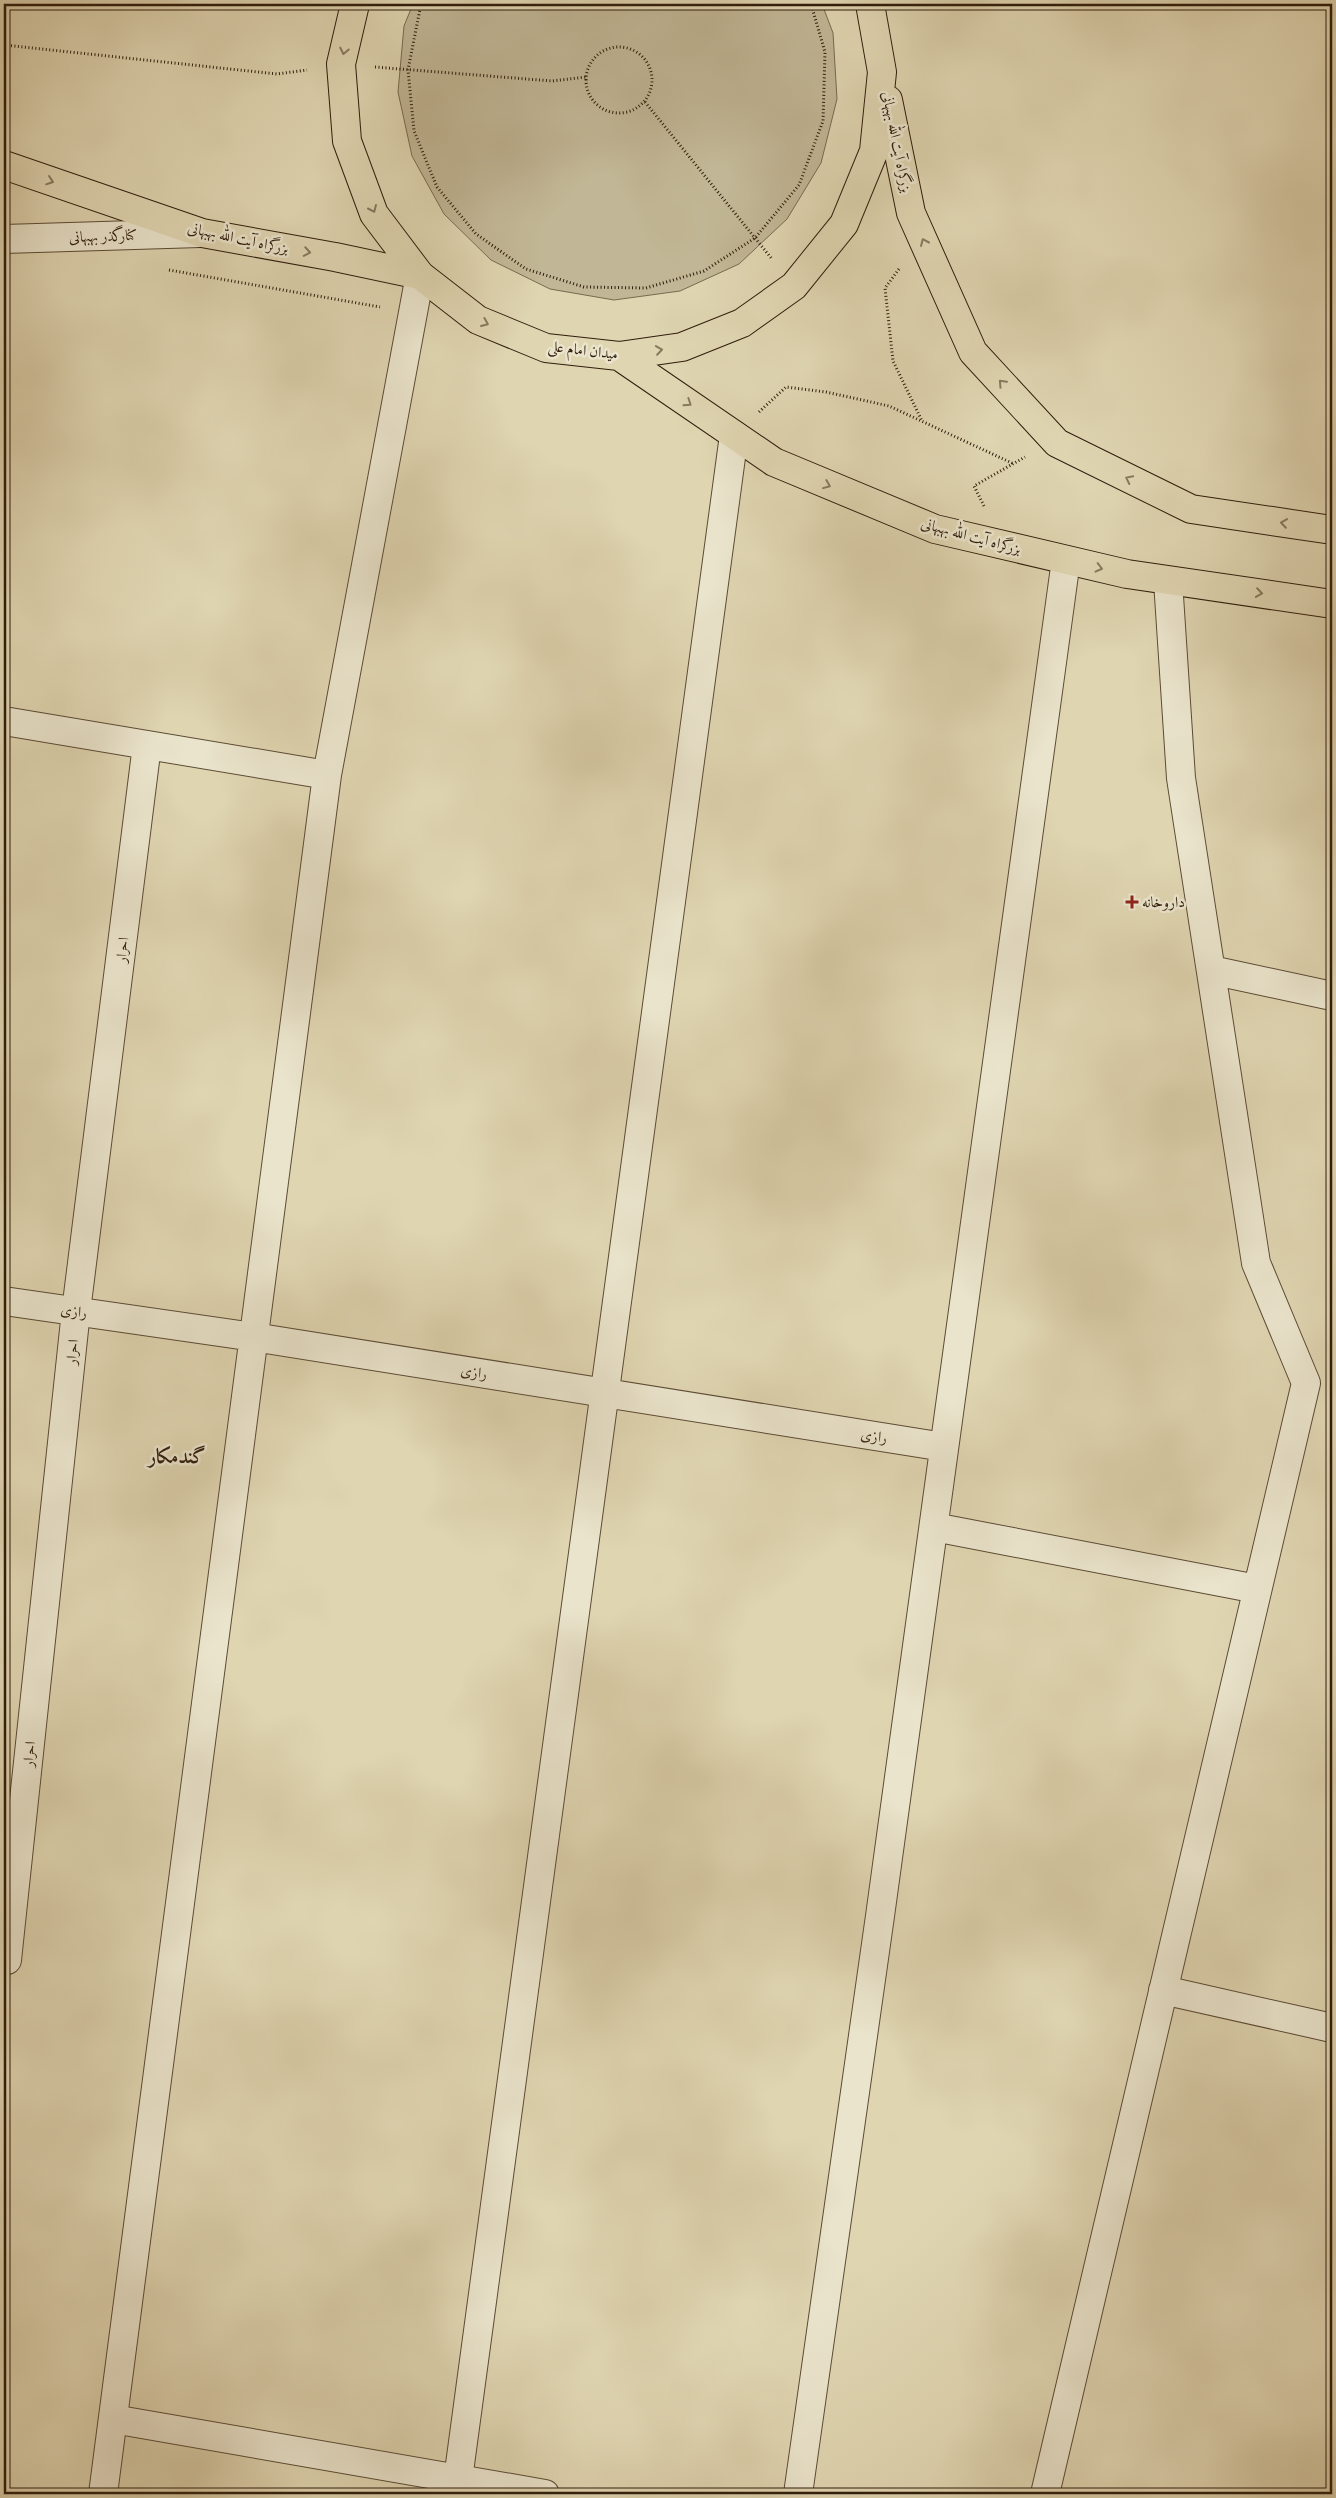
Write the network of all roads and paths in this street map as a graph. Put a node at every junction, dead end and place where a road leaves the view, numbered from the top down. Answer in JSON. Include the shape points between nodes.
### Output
{"nodes":[{"id":1,"x":355,"y":4,"type":"edge"},
{"id":2,"x":421,"y":4,"type":"edge"},
{"id":3,"x":811,"y":4,"type":"edge"},
{"id":4,"x":870,"y":4,"type":"edge"},
{"id":5,"x":4,"y":45,"type":"edge"},
{"id":6,"x":342,"y":64,"type":"junction"},
{"id":7,"x":408,"y":70,"type":"junction"},
{"id":8,"x":882,"y":72,"type":"junction"},
{"id":9,"x":586,"y":77,"type":"junction"},
{"id":10,"x":645,"y":102,"type":"junction"},
{"id":11,"x":4,"y":165,"type":"edge"},
{"id":12,"x":202,"y":233,"type":"junction"},
{"id":13,"x":922,"y":236,"type":"junction"},
{"id":14,"x":756,"y":238,"type":"junction"},
{"id":15,"x":4,"y":240,"type":"edge"},
{"id":16,"x":160,"y":269,"type":"dead end"},
{"id":17,"x":420,"y":276,"type":"junction"},
{"id":18,"x":794,"y":286,"type":"junction"},
{"id":19,"x":413,"y":313,"type":"junction"},
{"id":20,"x":618,"y":356,"type":"junction"},
{"id":21,"x":922,"y":422,"type":"junction"},
{"id":22,"x":734,"y":435,"type":"junction"},
{"id":23,"x":1053,"y":438,"type":"junction"},
{"id":24,"x":1014,"y":464,"type":"junction"},
{"id":25,"x":1332,"y":530,"type":"edge"},
{"id":26,"x":1004,"y":545,"type":"junction"},
{"id":27,"x":1066,"y":560,"type":"junction"},
{"id":28,"x":1168,"y":581,"type":"junction"},
{"id":29,"x":1332,"y":604,"type":"edge"},
{"id":30,"x":4,"y":721,"type":"edge"},
{"id":31,"x":147,"y":745,"type":"junction"},
{"id":32,"x":327,"y":776,"type":"junction"},
{"id":33,"x":1211,"y":970,"type":"junction"},
{"id":34,"x":1332,"y":996,"type":"edge"},
{"id":35,"x":4,"y":1301,"type":"edge"},
{"id":36,"x":76,"y":1311,"type":"junction"},
{"id":37,"x":254,"y":1337,"type":"junction"},
{"id":38,"x":605,"y":1393,"type":"junction"},
{"id":39,"x":944,"y":1447,"type":"junction"},
{"id":40,"x":934,"y":1527,"type":"junction"},
{"id":41,"x":1257,"y":1589,"type":"junction"},
{"id":42,"x":8,"y":1960,"type":"dead end"},
{"id":43,"x":1163,"y":1990,"type":"junction"},
{"id":44,"x":1332,"y":2028,"type":"edge"},
{"id":45,"x":113,"y":2420,"type":"junction"},
{"id":46,"x":457,"y":2487,"type":"edge"},
{"id":47,"x":103,"y":2494,"type":"edge"},
{"id":48,"x":545,"y":2494,"type":"edge"},
{"id":49,"x":798,"y":2494,"type":"edge"},
{"id":50,"x":1045,"y":2494,"type":"edge"}],
"edges":[{"from":1,"to":6,"type":"highway","name":"میدان امام علی","one_way":true},
{"from":2,"to":7,"type":"path"},
{"from":3,"to":14,"type":"path","via":[[825,52],[823,121],[799,185]]},
{"from":4,"to":8,"type":"highway","name":"میدان امام علی"},
{"from":5,"to":6,"type":"path","via":[[277,74]]},
{"from":6,"to":7,"type":"path"},
{"from":6,"to":17,"type":"highway","name":"میدان امام علی","one_way":true,"via":[[348,141],[374,214]]},
{"from":7,"to":9,"type":"path","via":[[552,81]]},
{"from":7,"to":14,"type":"path","via":[[414,130],[437,187],[476,234],[526,269],[584,287],[646,288],[704,272]]},
{"from":8,"to":13,"type":"highway","name":"بزرگراه آیت الله بهبهانی","via":[[911,213]]},
{"from":8,"to":18,"type":"highway","name":"میدان امام علی","via":[[874,151],[852,206],[844,224]]},
{"from":9,"to":10,"type":"path","via":[[590,97],[606,111],[628,113]]},
{"from":9,"to":10,"type":"path","via":[[594,58],[611,47],[632,48],[648,62],[653,83]]},
{"from":10,"to":14,"type":"path"},
{"from":11,"to":12,"type":"highway","name":"بزرگراه آیت الله بهبهانی","one_way":true},
{"from":12,"to":15,"type":"street","name":"کنارگذر بهبهانی"},
{"from":12,"to":17,"type":"highway","name":"بزرگراه آیت الله بهبهانی","one_way":true},
{"from":13,"to":21,"type":"path","via":[[885,288],[893,361]]},
{"from":23,"to":13,"type":"highway","name":"بزرگراه آیت الله بهبهانی","one_way":true,"via":[[973,352]]},
{"from":14,"to":18,"type":"path"},
{"from":16,"to":19,"type":"path"},
{"from":17,"to":19,"type":"street"},
{"from":17,"to":20,"type":"highway","name":"میدان امام علی","one_way":true,"via":[[478,320],[546,348]]},
{"from":20,"to":18,"type":"highway","name":"میدان امام علی","one_way":true,"via":[[690,344],[742,323]]},
{"from":19,"to":32,"type":"street"},
{"from":20,"to":22,"type":"highway","name":"بزرگراه آیت الله بهبهانی","one_way":true},
{"from":21,"to":22,"type":"path","via":[[889,406],[786,387]]},
{"from":21,"to":24,"type":"path"},
{"from":22,"to":26,"type":"highway","name":"بزرگراه آیت الله بهبهانی","one_way":true,"via":[[774,462],[926,525]]},
{"from":22,"to":38,"type":"street"},
{"from":23,"to":24,"type":"path"},
{"from":25,"to":23,"type":"highway","name":"بزرگراه آیت الله بهبهانی","one_way":true,"via":[[1191,509],[1057,444]]},
{"from":24,"to":26,"type":"path","via":[[974,486]]},
{"from":26,"to":27,"type":"highway","name":"بزرگراه آیت الله بهبهانی"},
{"from":27,"to":28,"type":"highway","name":"بزرگراه آیت الله بهبهانی","one_way":true},
{"from":27,"to":39,"type":"street"},
{"from":28,"to":29,"type":"highway","name":"بزرگراه آیت الله بهبهانی","one_way":true},
{"from":28,"to":33,"type":"street","via":[[1181,778]]},
{"from":30,"to":31,"type":"street"},
{"from":31,"to":32,"type":"street"},
{"from":31,"to":36,"type":"street","name":"احرار"},
{"from":32,"to":37,"type":"street"},
{"from":33,"to":34,"type":"street"},
{"from":33,"to":41,"type":"street","via":[[1256,1262],[1306,1383]]},
{"from":35,"to":36,"type":"street","name":"رازی"},
{"from":36,"to":37,"type":"street","name":"رازی"},
{"from":36,"to":42,"type":"street","name":"احرار"},
{"from":37,"to":38,"type":"street","name":"رازی"},
{"from":37,"to":45,"type":"street"},
{"from":38,"to":39,"type":"street","name":"رازی"},
{"from":38,"to":46,"type":"street"},
{"from":39,"to":40,"type":"street"},
{"from":40,"to":41,"type":"street"},
{"from":40,"to":49,"type":"street"},
{"from":41,"to":43,"type":"street"},
{"from":43,"to":44,"type":"street"},
{"from":43,"to":50,"type":"street"},
{"from":45,"to":46,"type":"street"},
{"from":45,"to":47,"type":"street"},
{"from":46,"to":48,"type":"street"}]}
